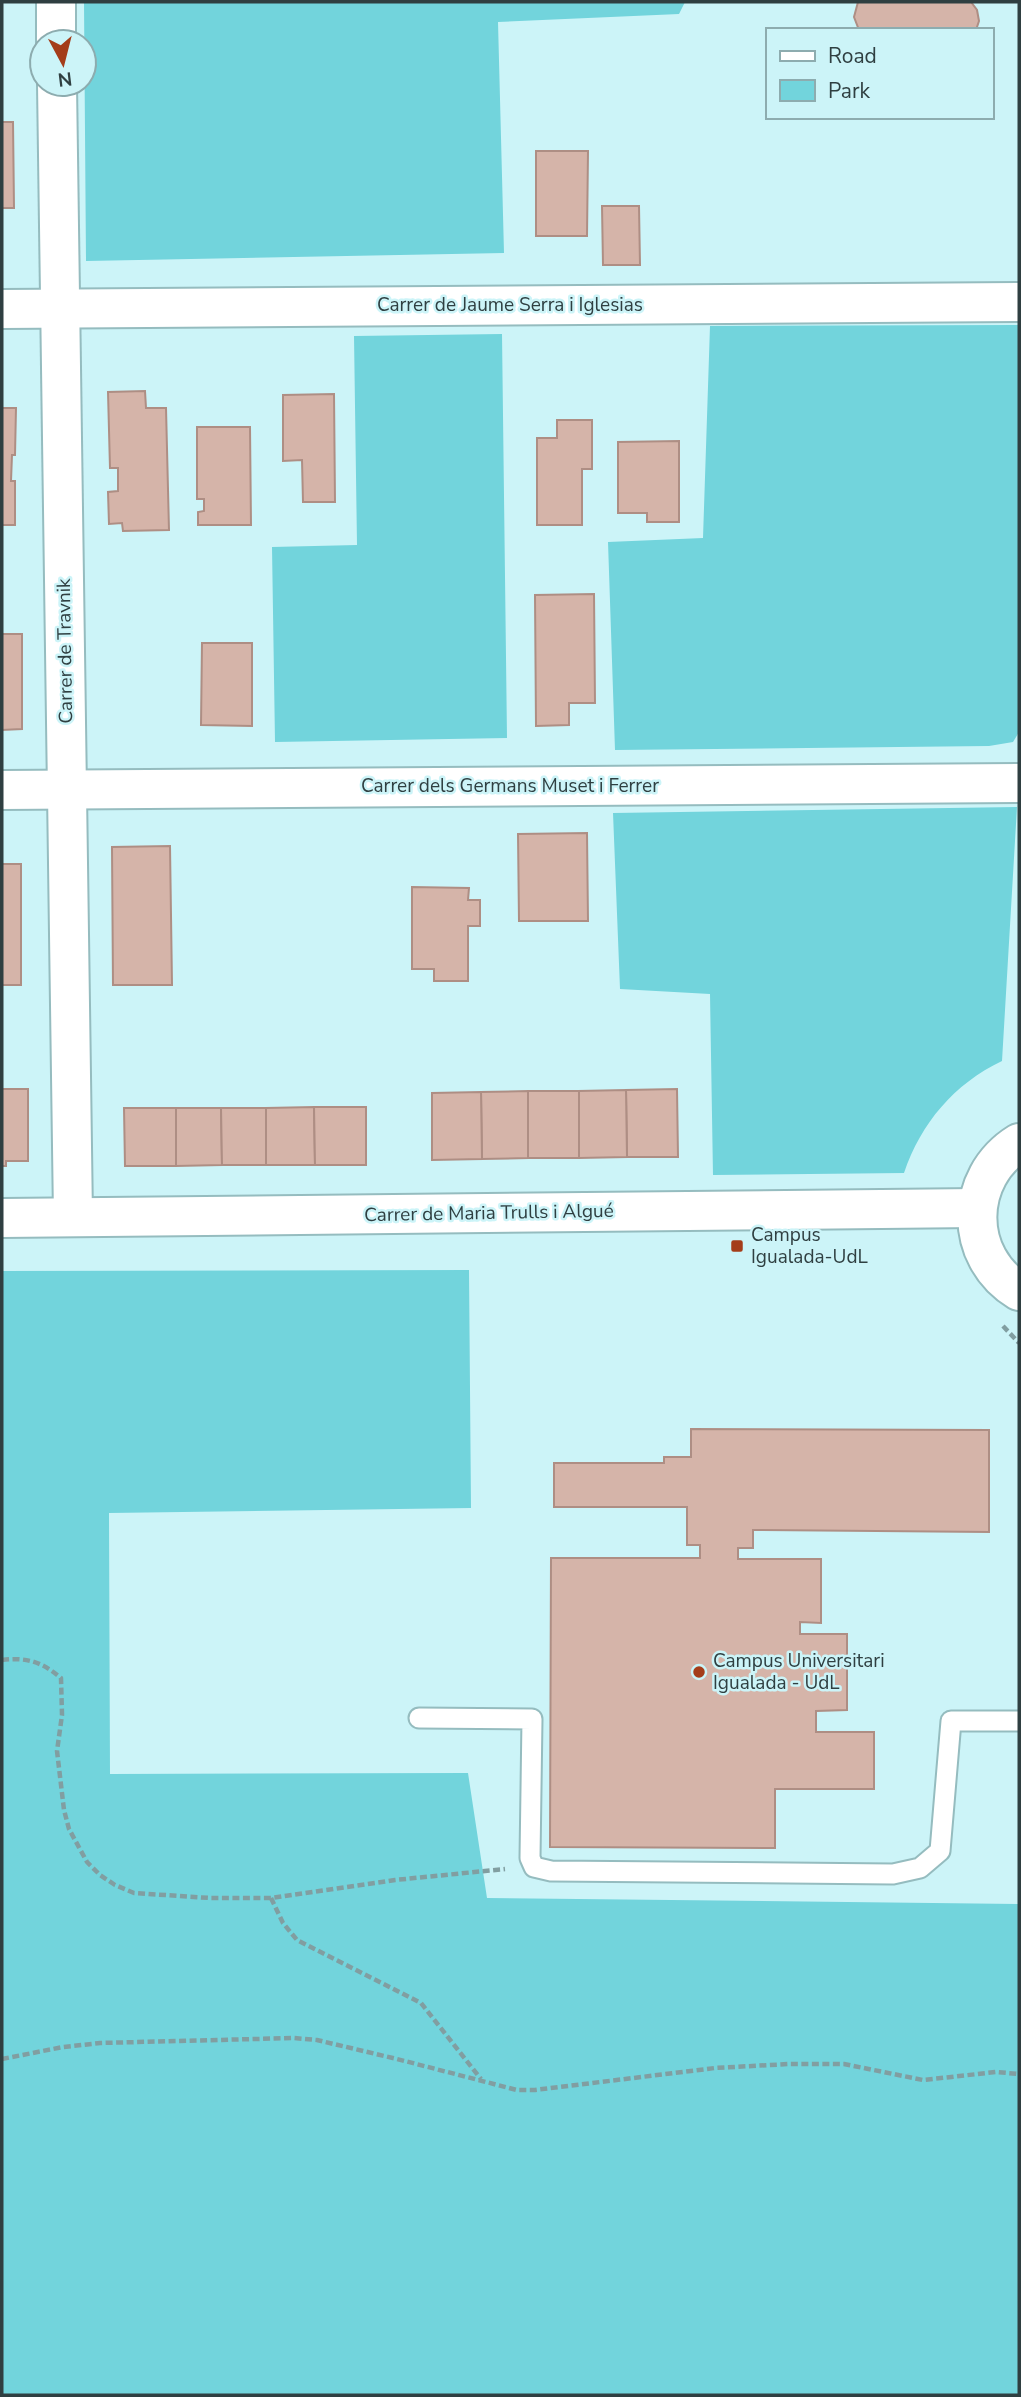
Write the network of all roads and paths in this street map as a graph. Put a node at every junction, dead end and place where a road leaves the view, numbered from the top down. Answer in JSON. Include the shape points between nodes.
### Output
{"nodes":[{"id":1,"x":55,"y":2,"type":"edge"},
{"id":2,"x":56,"y":28,"type":"edge"},
{"id":3,"x":57,"y":98,"type":"edge"},
{"id":4,"x":1019,"y":302,"type":"edge"},
{"id":5,"x":60,"y":308,"type":"junction"},
{"id":6,"x":2,"y":309,"type":"edge"},
{"id":7,"x":1019,"y":783,"type":"edge"},
{"id":8,"x":66,"y":789,"type":"junction"},
{"id":9,"x":2,"y":790,"type":"edge"},
{"id":10,"x":1019,"y":1143,"type":"edge"},
{"id":11,"x":976,"y":1209,"type":"junction"},
{"id":12,"x":73,"y":1217,"type":"junction"},
{"id":13,"x":2,"y":1218,"type":"edge"},
{"id":14,"x":1019,"y":1291,"type":"edge"},
{"id":15,"x":2,"y":1660,"type":"edge"},
{"id":16,"x":419,"y":1718,"type":"dead end"},
{"id":17,"x":1019,"y":1721,"type":"edge"},
{"id":18,"x":534,"y":1867,"type":"junction"},
{"id":19,"x":271,"y":1898,"type":"junction"},
{"id":20,"x":2,"y":2059,"type":"edge"},
{"id":21,"x":1019,"y":2074,"type":"edge"},
{"id":22,"x":481,"y":2080,"type":"junction"}],
"edges":[{"from":1,"to":2,"type":"street"},
{"from":3,"to":5,"type":"street","name":"Carrer de Travnik"},
{"from":4,"to":5,"type":"street","name":"Carrer de Jaume Serra i Iglesias"},
{"from":5,"to":6,"type":"street","name":"Carrer de Jaume Serra i Iglesias"},
{"from":5,"to":8,"type":"street","name":"Carrer de Travnik"},
{"from":7,"to":8,"type":"street","name":"Carrer dels Germans Muset i Ferrer"},
{"from":8,"to":9,"type":"street","name":"Carrer dels Germans Muset i Ferrer"},
{"from":8,"to":12,"type":"street","name":"Carrer de Travnik"},
{"from":10,"to":11,"type":"street","via":[[988,1173]]},
{"from":11,"to":12,"type":"street","name":"Carrer de Maria Trulls i Algué"},
{"from":11,"to":14,"type":"street","via":[[987,1258]]},
{"from":12,"to":13,"type":"street","name":"Carrer de Maria Trulls i Algué"},
{"from":15,"to":19,"type":"path","via":[[25,1658],[45,1664],[61,1678],[57,1751],[64,1810],[77,1845],[100,1875],[134,1893]]},
{"from":16,"to":18,"type":"lane","via":[[532,1719],[530,1858]]},
{"from":17,"to":18,"type":"lane","via":[[951,1721],[940,1851],[920,1868],[893,1874],[551,1871]]},
{"from":18,"to":19,"type":"path"},
{"from":19,"to":22,"type":"path","via":[[297,1940],[421,2003]]},
{"from":20,"to":22,"type":"path","via":[[100,2043],[285,2037],[317,2040]]},
{"from":21,"to":22,"type":"path","via":[[923,2080],[844,2064],[789,2064],[715,2068],[535,2090]]}]}
